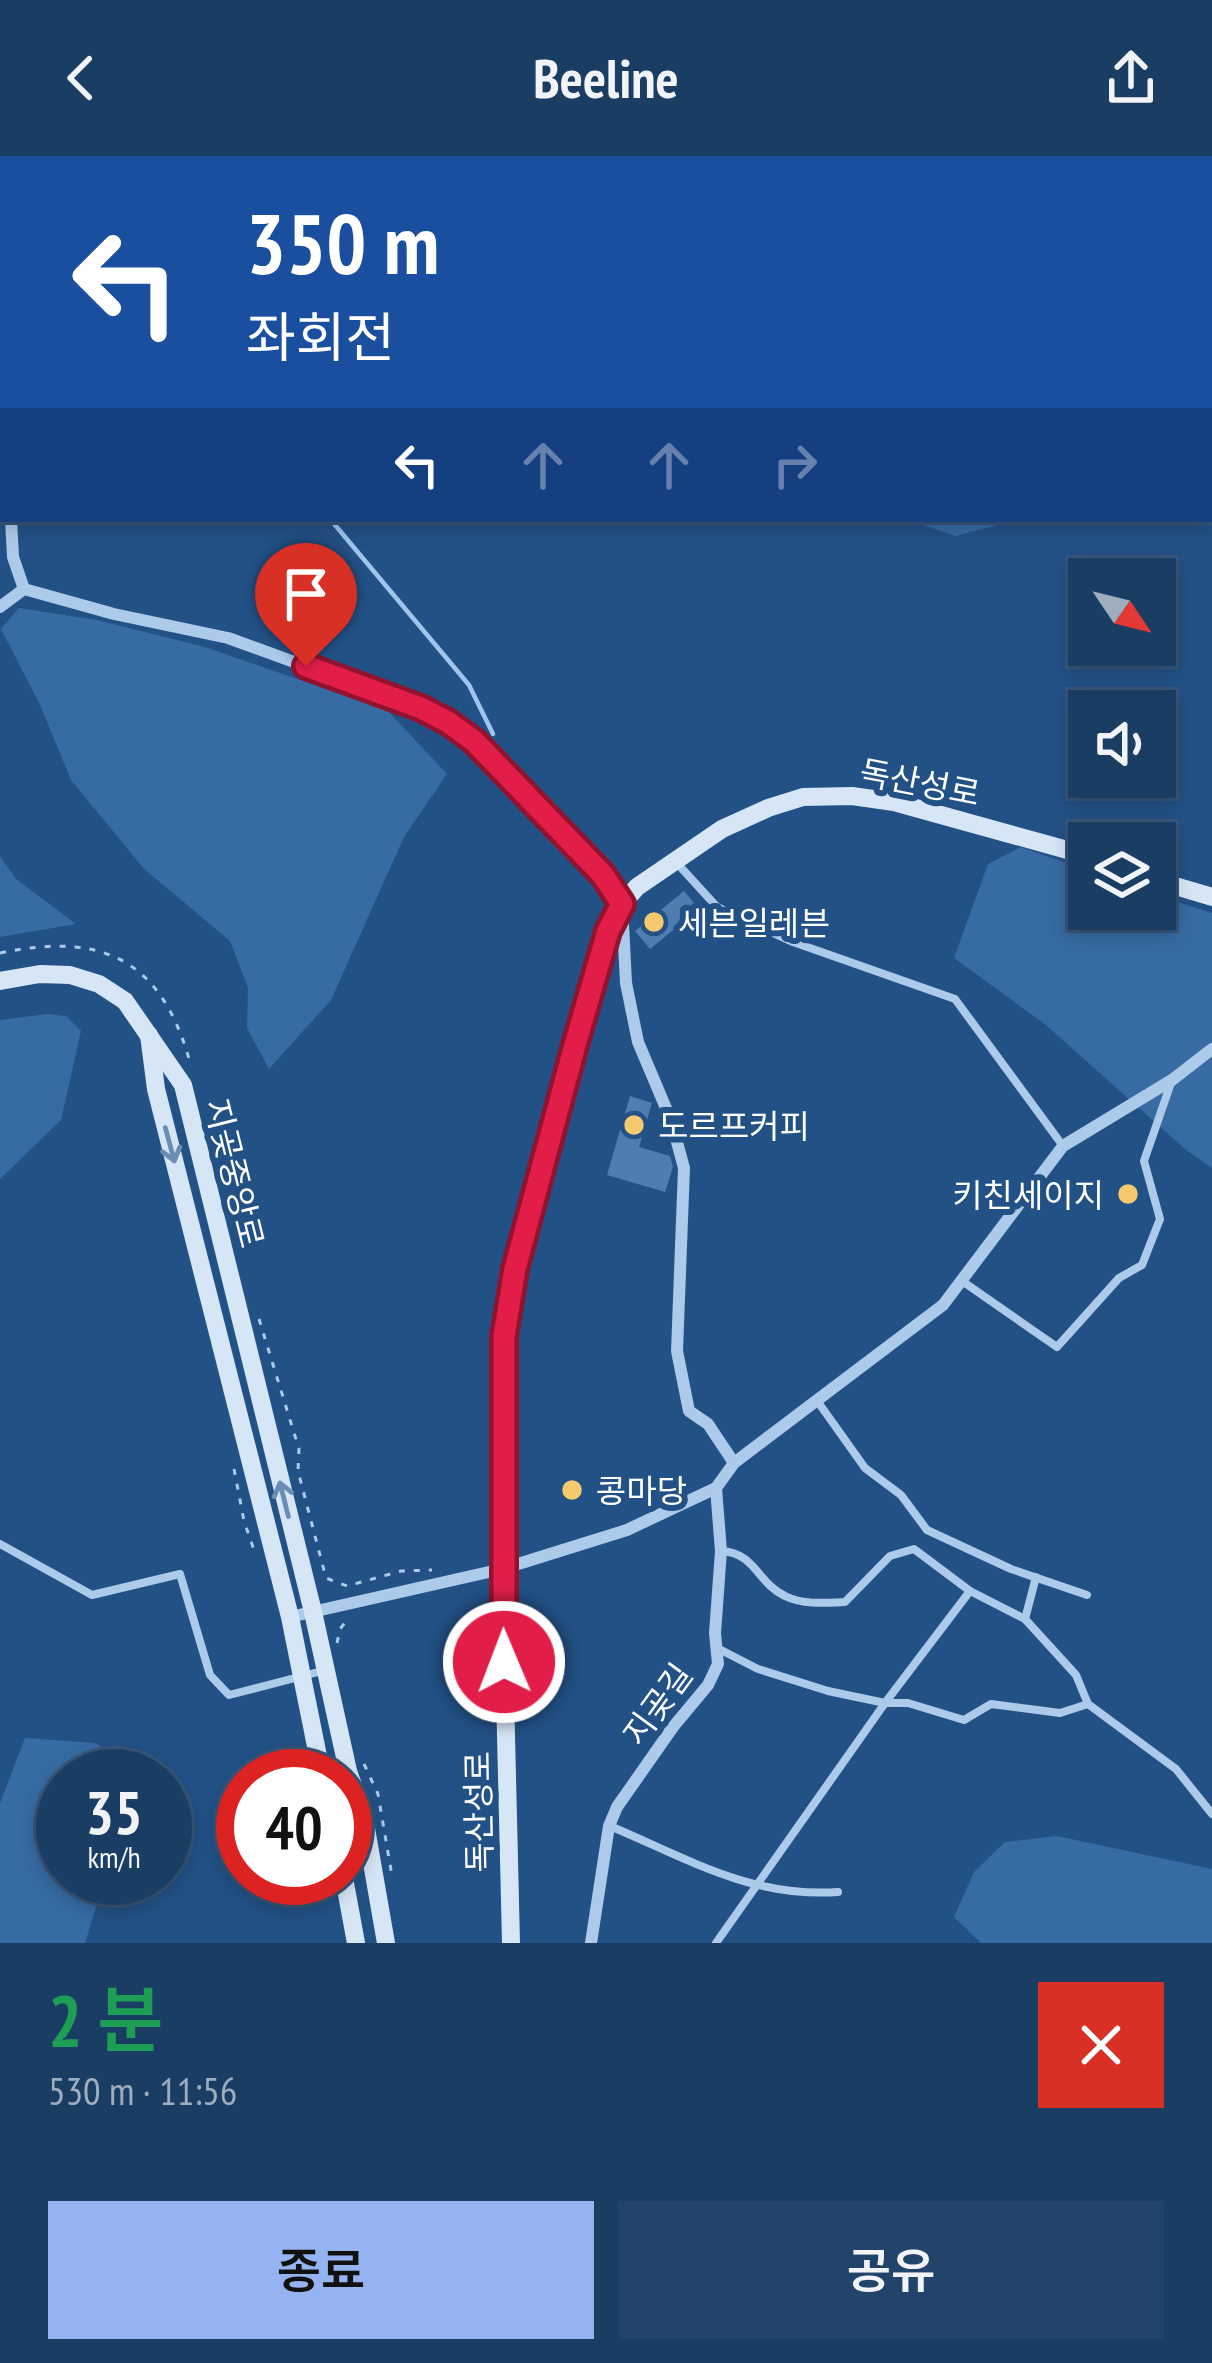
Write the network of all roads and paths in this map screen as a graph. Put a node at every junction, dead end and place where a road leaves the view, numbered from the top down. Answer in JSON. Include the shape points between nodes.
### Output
{"nodes":[{"id":1,"x":11,"y":522,"type":"edge"},
{"id":2,"x":24,"y":590,"type":"junction"},
{"id":3,"x":0,"y":607,"type":"edge"},
{"id":4,"x":1068,"y":850,"type":"edge"},
{"id":5,"x":674,"y":860,"type":"junction"},
{"id":6,"x":1176,"y":886,"type":"edge"},
{"id":7,"x":1212,"y":897,"type":"edge"},
{"id":8,"x":622,"y":904,"type":"junction"},
{"id":9,"x":0,"y":981,"type":"edge"},
{"id":10,"x":148,"y":1030,"type":"junction"},
{"id":11,"x":1212,"y":1049,"type":"edge"},
{"id":12,"x":1172,"y":1080,"type":"junction"},
{"id":13,"x":1063,"y":1147,"type":"junction"},
{"id":14,"x":962,"y":1281,"type":"junction"},
{"id":15,"x":817,"y":1400,"type":"junction"},
{"id":16,"x":734,"y":1463,"type":"junction"},
{"id":17,"x":716,"y":1488,"type":"junction"},
{"id":18,"x":0,"y":1544,"type":"edge"},
{"id":19,"x":722,"y":1551,"type":"junction"},
{"id":20,"x":320,"y":1566,"type":"dead end"},
{"id":21,"x":502,"y":1569,"type":"junction"},
{"id":22,"x":439,"y":1570,"type":"dead end"},
{"id":23,"x":1036,"y":1577,"type":"junction"},
{"id":24,"x":970,"y":1591,"type":"junction"},
{"id":25,"x":1087,"y":1595,"type":"dead end"},
{"id":26,"x":313,"y":1612,"type":"junction"},
{"id":27,"x":357,"y":1615,"type":"dead end"},
{"id":28,"x":290,"y":1617,"type":"junction"},
{"id":29,"x":1025,"y":1619,"type":"junction"},
{"id":30,"x":337,"y":1645,"type":"dead end"},
{"id":31,"x":719,"y":1649,"type":"junction"},
{"id":32,"x":324,"y":1671,"type":"junction"},
{"id":33,"x":301,"y":1676,"type":"junction"},
{"id":34,"x":885,"y":1703,"type":"junction"},
{"id":35,"x":1088,"y":1704,"type":"junction"},
{"id":36,"x":316,"y":1749,"type":"edge"},
{"id":37,"x":372,"y":1781,"type":"edge"},
{"id":38,"x":1212,"y":1814,"type":"edge"},
{"id":39,"x":609,"y":1826,"type":"junction"},
{"id":40,"x":392,"y":1879,"type":"dead end"},
{"id":41,"x":755,"y":1888,"type":"junction"},
{"id":42,"x":838,"y":1892,"type":"dead end"},
{"id":43,"x":349,"y":1905,"type":"edge"},
{"id":44,"x":356,"y":1943,"type":"edge"},
{"id":45,"x":386,"y":1943,"type":"edge"},
{"id":46,"x":512,"y":1943,"type":"edge"},
{"id":47,"x":591,"y":1943,"type":"edge"},
{"id":48,"x":716,"y":1943,"type":"edge"}],
"edges":[{"from":1,"to":2,"type":"street"},
{"from":2,"to":3,"type":"street"},
{"from":2,"to":8,"type":"street","via":[[229,638],[421,708],[474,741]]},
{"from":4,"to":5,"type":"street","name":"독산성로","via":[[940,813],[852,796],[803,797],[722,829]]},
{"from":5,"to":8,"type":"street","name":"독산성로"},
{"from":5,"to":13,"type":"lane","via":[[717,907],[955,999]]},
{"from":6,"to":7,"type":"street"},
{"from":8,"to":16,"type":"street","via":[[638,1042],[684,1168],[676,1351],[689,1411]]},
{"from":8,"to":21,"type":"street","name":"독산성로","via":[[515,1269],[504,1336]]},
{"from":9,"to":10,"type":"street","via":[[40,974],[99,984]]},
{"from":26,"to":10,"type":"street","name":"지곶중앙로","one_way":true,"via":[[183,1085]]},
{"from":10,"to":28,"type":"street","name":"지곶중앙로","one_way":true,"via":[[156,1089]]},
{"from":11,"to":12,"type":"street"},
{"from":12,"to":13,"type":"street"},
{"from":12,"to":14,"type":"lane","via":[[1144,1161],[1160,1220],[1142,1265],[1119,1278],[1057,1347]]},
{"from":13,"to":14,"type":"street"},
{"from":14,"to":15,"type":"street","via":[[943,1305]]},
{"from":15,"to":16,"type":"street"},
{"from":15,"to":23,"type":"lane","via":[[865,1468],[901,1495],[927,1530]]},
{"from":16,"to":17,"type":"street"},
{"from":17,"to":19,"type":"street","name":"지곶길"},
{"from":17,"to":21,"type":"street","via":[[627,1530]]},
{"from":18,"to":33,"type":"lane","via":[[92,1595],[180,1574],[210,1676],[229,1694]]},
{"from":19,"to":24,"type":"lane","via":[[738,1552],[786,1598],[813,1603],[845,1602],[890,1556],[914,1549]]},
{"from":19,"to":31,"type":"street","name":"지곶길"},
{"from":20,"to":22,"type":"path","via":[[339,1586]]},
{"from":21,"to":26,"type":"street"},
{"from":21,"to":46,"type":"street","name":"독산성로"},
{"from":23,"to":25,"type":"lane"},
{"from":23,"to":29,"type":"lane"},
{"from":24,"to":29,"type":"lane"},
{"from":24,"to":34,"type":"lane"},
{"from":26,"to":28,"type":"street"},
{"from":26,"to":32,"type":"street","name":"지곶중앙로"},
{"from":27,"to":30,"type":"path","via":[[343,1623]]},
{"from":28,"to":33,"type":"street","name":"지곶중앙로"},
{"from":29,"to":35,"type":"lane","via":[[1076,1675]]},
{"from":31,"to":34,"type":"lane","via":[[758,1669]]},
{"from":31,"to":39,"type":"street","name":"지곶길","via":[[708,1685]]},
{"from":32,"to":33,"type":"lane"},
{"from":32,"to":45,"type":"street","name":"지곶중앙로","via":[[364,1816]]},
{"from":33,"to":36,"type":"street","name":"지곶중앙로"},
{"from":34,"to":35,"type":"lane","via":[[964,1720],[991,1704],[1060,1713]]},
{"from":34,"to":41,"type":"lane"},
{"from":35,"to":38,"type":"lane","via":[[1176,1769]]},
{"from":37,"to":40,"type":"path"},
{"from":39,"to":41,"type":"lane"},
{"from":39,"to":47,"type":"street","name":"지곶길"},
{"from":41,"to":42,"type":"lane"},
{"from":41,"to":48,"type":"lane"},
{"from":43,"to":44,"type":"street"}]}
